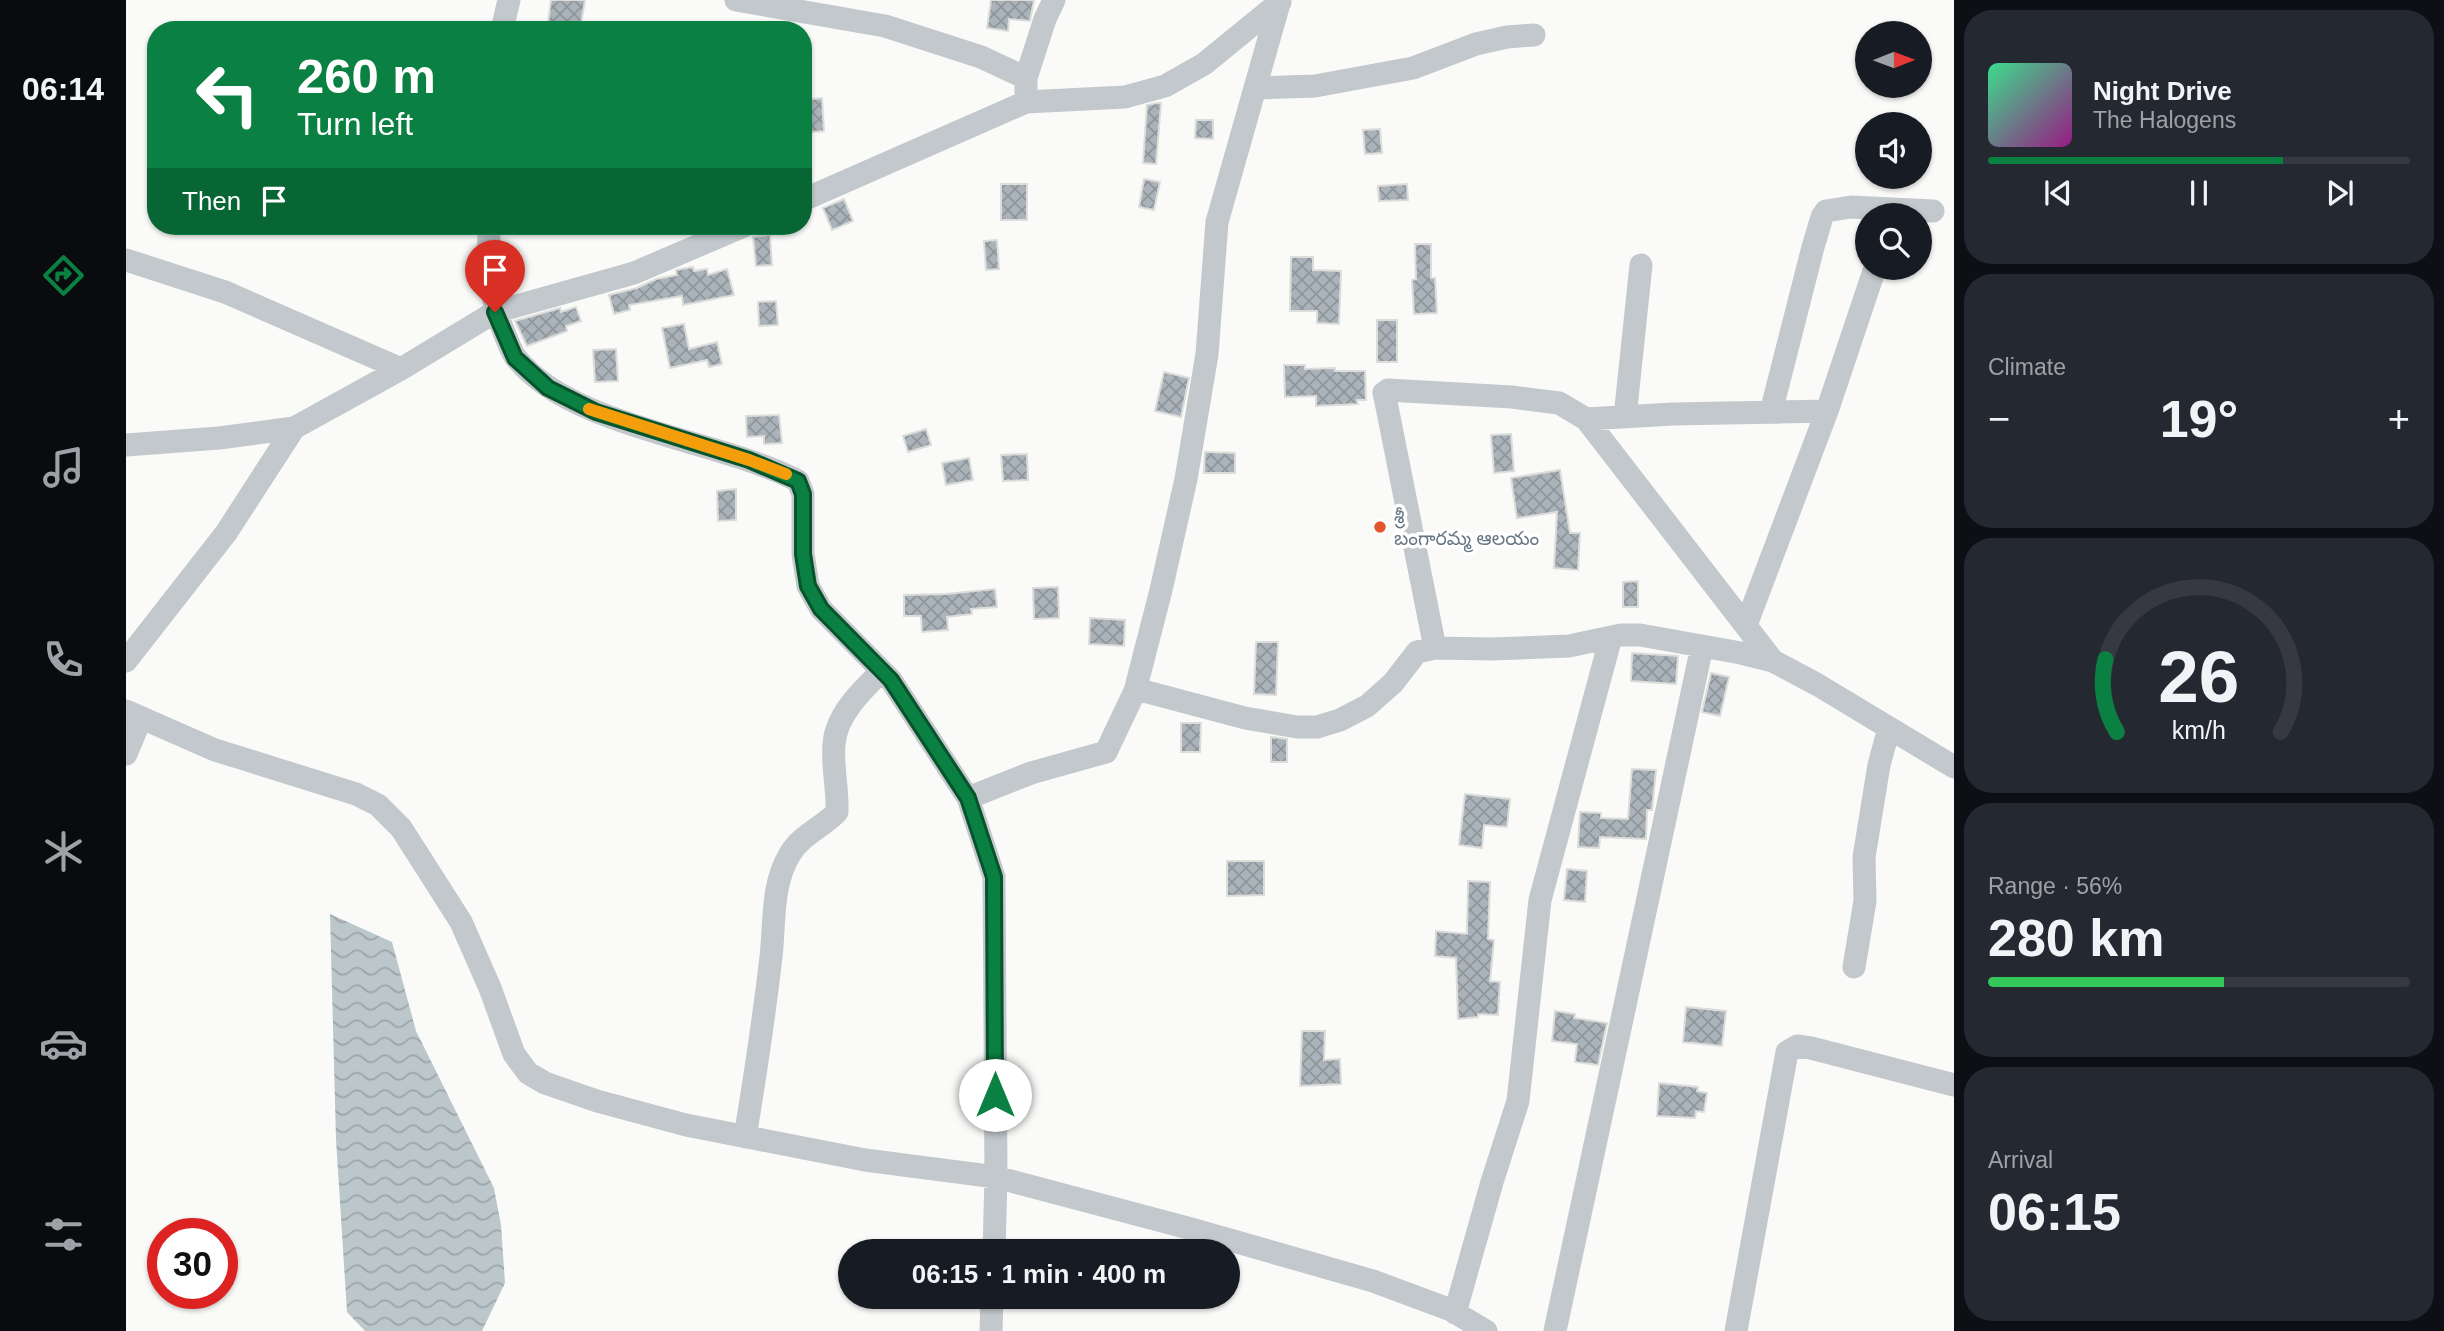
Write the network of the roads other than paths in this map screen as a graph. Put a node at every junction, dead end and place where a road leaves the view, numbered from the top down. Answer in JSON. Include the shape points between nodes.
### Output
{"nodes":[{"id":1,"x":509,"y":0,"type":"edge"},
{"id":2,"x":736,"y":0,"type":"edge"},
{"id":3,"x":1054,"y":0,"type":"edge"},
{"id":4,"x":1280,"y":1,"type":"edge"},
{"id":5,"x":504,"y":21,"type":"edge"},
{"id":6,"x":1534,"y":35,"type":"dead end"},
{"id":7,"x":1026,"y":78,"type":"junction"},
{"id":8,"x":1255,"y":89,"type":"junction"},
{"id":9,"x":1026,"y":102,"type":"junction"},
{"id":10,"x":812,"y":196,"type":"edge"},
{"id":11,"x":1855,"y":209,"type":"edge"},
{"id":12,"x":489,"y":235,"type":"edge"},
{"id":13,"x":723,"y":235,"type":"edge"},
{"id":14,"x":126,"y":260,"type":"edge"},
{"id":15,"x":1641,"y":265,"type":"dead end"},
{"id":16,"x":1871,"y":280,"type":"edge"},
{"id":17,"x":495,"y":312,"type":"junction"},
{"id":18,"x":401,"y":369,"type":"junction"},
{"id":19,"x":1826,"y":411,"type":"junction"},
{"id":20,"x":1771,"y":412,"type":"junction"},
{"id":21,"x":1625,"y":417,"type":"junction"},
{"id":22,"x":1586,"y":419,"type":"junction"},
{"id":23,"x":294,"y":428,"type":"junction"},
{"id":24,"x":126,"y":445,"type":"edge"},
{"id":25,"x":1746,"y":625,"type":"junction"},
{"id":26,"x":1611,"y":637,"type":"junction"},
{"id":27,"x":1435,"y":648,"type":"junction"},
{"id":28,"x":1705,"y":648,"type":"junction"},
{"id":29,"x":126,"y":661,"type":"edge"},
{"id":30,"x":1773,"y":661,"type":"junction"},
{"id":31,"x":882,"y":671,"type":"junction"},
{"id":32,"x":1136,"y":689,"type":"junction"},
{"id":33,"x":133,"y":715,"type":"edge"},
{"id":34,"x":1889,"y":728,"type":"junction"},
{"id":35,"x":126,"y":754,"type":"edge"},
{"id":36,"x":1954,"y":767,"type":"edge"},
{"id":37,"x":968,"y":798,"type":"junction"},
{"id":38,"x":1854,"y":967,"type":"dead end"},
{"id":39,"x":1954,"y":1085,"type":"edge"},
{"id":40,"x":745,"y":1137,"type":"junction"},
{"id":41,"x":996,"y":1177,"type":"junction"},
{"id":42,"x":993,"y":1239,"type":"edge"},
{"id":43,"x":992,"y":1309,"type":"edge"},
{"id":44,"x":1455,"y":1313,"type":"junction"},
{"id":45,"x":991,"y":1331,"type":"edge"},
{"id":46,"x":1486,"y":1331,"type":"edge"},
{"id":47,"x":1555,"y":1331,"type":"edge"},
{"id":48,"x":1736,"y":1331,"type":"edge"}],
"edges":[{"from":1,"to":5,"type":"street"},
{"from":2,"to":7,"type":"street","via":[[885,26],[981,57]]},
{"from":3,"to":7,"type":"street"},
{"from":4,"to":8,"type":"street"},
{"from":4,"to":9,"type":"street","via":[[1204,64],[1166,86],[1125,97]]},
{"from":6,"to":8,"type":"street","via":[[1476,44],[1413,68],[1315,86]]},
{"from":7,"to":9,"type":"street"},
{"from":8,"to":32,"type":"street","via":[[1217,222],[1207,354],[1186,480]]},
{"from":9,"to":10,"type":"street"},
{"from":11,"to":20,"type":"street","via":[[1837,208],[1822,217]]},
{"from":12,"to":17,"type":"street","via":[[489,286]]},
{"from":13,"to":17,"type":"street","via":[[634,273]]},
{"from":14,"to":18,"type":"street","via":[[225,292]]},
{"from":15,"to":21,"type":"street"},
{"from":16,"to":19,"type":"street"},
{"from":17,"to":18,"type":"street"},
{"from":17,"to":31,"type":"street","via":[[515,358],[548,388],[596,412],[749,460],[798,481],[803,494],[808,586],[821,609]]},
{"from":18,"to":23,"type":"street"},
{"from":19,"to":20,"type":"street"},
{"from":19,"to":25,"type":"street"},
{"from":20,"to":21,"type":"street"},
{"from":21,"to":22,"type":"street"},
{"from":22,"to":25,"type":"street"},
{"from":22,"to":27,"type":"street","via":[[1559,402],[1385,391]]},
{"from":23,"to":24,"type":"street"},
{"from":23,"to":29,"type":"street","via":[[226,533]]},
{"from":25,"to":30,"type":"street"},
{"from":26,"to":27,"type":"street","via":[[1569,646]]},
{"from":26,"to":28,"type":"street","via":[[1640,635]]},
{"from":26,"to":44,"type":"street","via":[[1540,900],[1518,1101]]},
{"from":27,"to":32,"type":"street","via":[[1418,652],[1367,706],[1317,727],[1245,718]]},
{"from":28,"to":30,"type":"street"},
{"from":28,"to":47,"type":"street"},
{"from":30,"to":34,"type":"street"},
{"from":31,"to":37,"type":"street"},
{"from":31,"to":40,"type":"street","via":[[848,709],[834,743],[837,812],[801,840],[781,872]]},
{"from":32,"to":37,"type":"street","via":[[1106,752],[1031,773]]},
{"from":33,"to":35,"type":"street"},
{"from":33,"to":40,"type":"street","via":[[215,750],[378,805],[401,828],[461,922],[514,1054],[528,1073],[597,1101]]},
{"from":34,"to":36,"type":"street"},
{"from":34,"to":38,"type":"street","via":[[1864,857],[1865,901]]},
{"from":37,"to":41,"type":"street","via":[[994,877]]},
{"from":39,"to":48,"type":"street","via":[[1811,1048],[1797,1046],[1787,1052]]},
{"from":40,"to":41,"type":"street","via":[[865,1160]]},
{"from":41,"to":42,"type":"street"},
{"from":41,"to":44,"type":"street","via":[[1373,1280]]},
{"from":43,"to":45,"type":"street"},
{"from":44,"to":46,"type":"street"}]}
